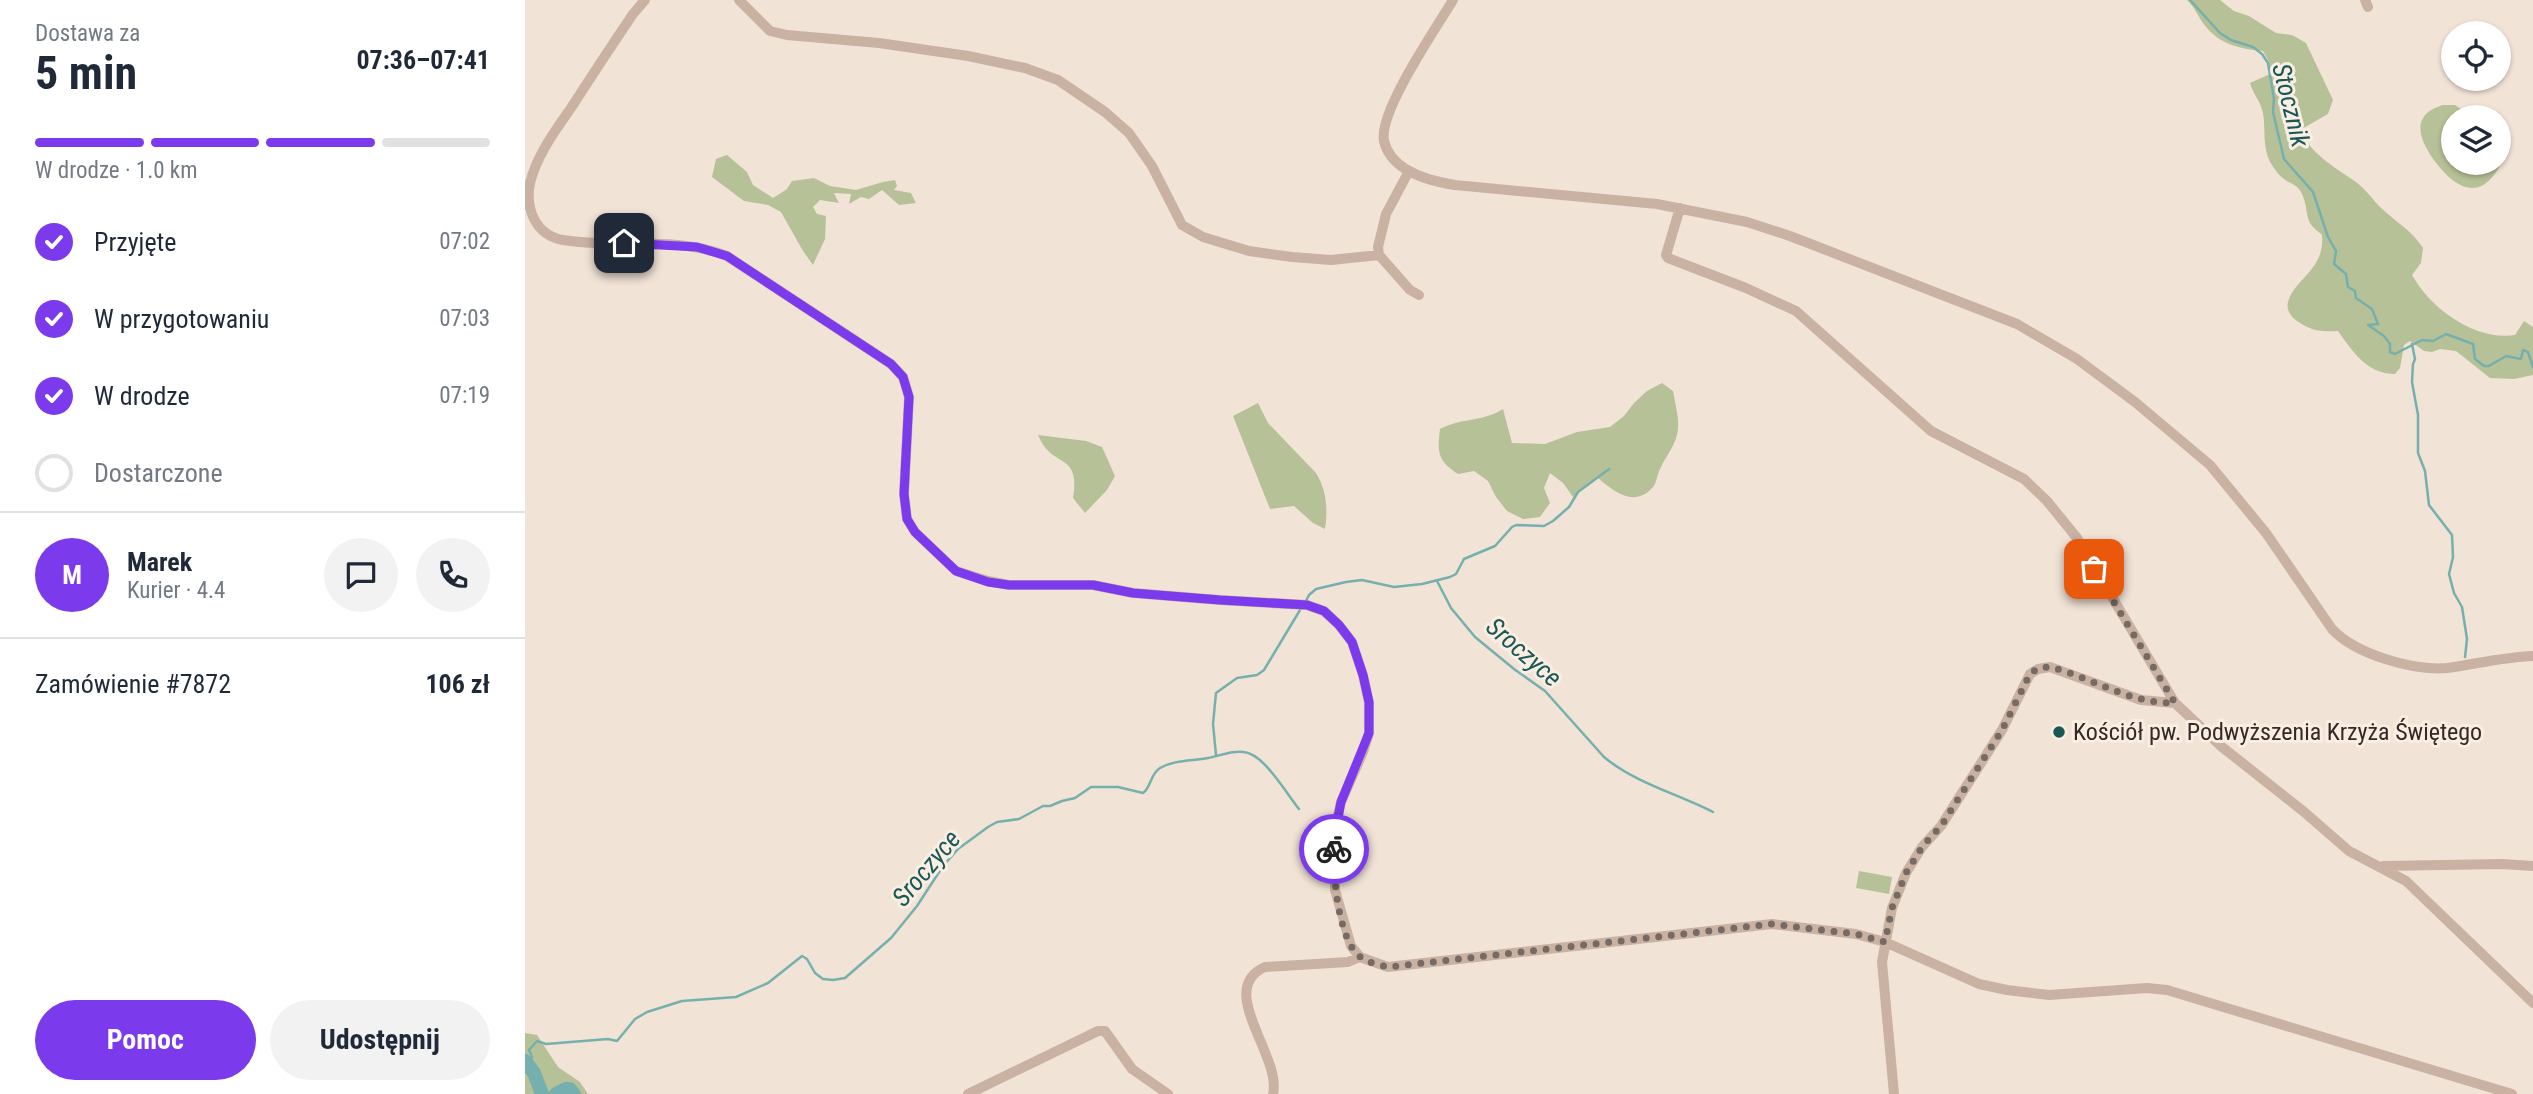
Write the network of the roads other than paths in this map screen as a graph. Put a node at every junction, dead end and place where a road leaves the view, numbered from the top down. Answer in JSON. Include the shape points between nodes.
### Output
{"nodes":[{"id":1,"x":645,"y":0,"type":"edge"},
{"id":2,"x":739,"y":0,"type":"edge"},
{"id":3,"x":1453,"y":0,"type":"edge"},
{"id":4,"x":1409,"y":171,"type":"junction"},
{"id":5,"x":1680,"y":208,"type":"junction"},
{"id":6,"x":1378,"y":255,"type":"junction"},
{"id":7,"x":1419,"y":295,"type":"dead end"},
{"id":8,"x":2533,"y":656,"type":"edge"},
{"id":9,"x":2175,"y":703,"type":"junction"},
{"id":10,"x":2380,"y":866,"type":"junction"},
{"id":11,"x":2533,"y":866,"type":"edge"},
{"id":12,"x":1885,"y":942,"type":"junction"},
{"id":13,"x":1360,"y":957,"type":"junction"},
{"id":14,"x":2533,"y":1003,"type":"edge"},
{"id":15,"x":968,"y":1094,"type":"edge"},
{"id":16,"x":1168,"y":1094,"type":"edge"},
{"id":17,"x":1273,"y":1094,"type":"edge"},
{"id":18,"x":1894,"y":1094,"type":"edge"},
{"id":19,"x":2512,"y":1094,"type":"edge"}],
"edges":[{"from":1,"to":13,"type":"street","via":[[535,166],[528,199],[535,224],[561,240],[713,250],[891,364],[903,377],[909,397],[907,519],[956,571],[1009,585],[1093,585],[1133,593],[1307,605],[1324,611],[1352,642],[1369,702],[1369,733],[1341,802],[1335,833],[1335,890],[1351,946]]},
{"from":2,"to":6,"type":"street","via":[[770,31],[968,56],[1058,80],[1129,133],[1182,225],[1203,237],[1249,251],[1292,257],[1331,260]]},
{"from":3,"to":4,"type":"street","via":[[1400,87],[1385,127],[1384,141]]},
{"from":4,"to":5,"type":"street","via":[[1440,183]]},
{"from":4,"to":6,"type":"street","via":[[1386,214]]},
{"from":5,"to":8,"type":"street","via":[[1747,222],[1836,253],[2017,324],[2077,359],[2210,465],[2345,642],[2432,668]]},
{"from":5,"to":9,"type":"street","via":[[1668,258],[1797,311],[1931,431],[2024,479],[2047,501],[2077,538]]},
{"from":6,"to":7,"type":"street"},
{"from":9,"to":10,"type":"street","via":[[2349,851]]},
{"from":9,"to":12,"type":"street","via":[[2141,700],[2050,667],[2030,674],[2002,730],[1906,873]]},
{"from":10,"to":11,"type":"street"},
{"from":10,"to":14,"type":"street","via":[[2406,881]]},
{"from":12,"to":13,"type":"street","via":[[1772,924],[1388,967]]},
{"from":12,"to":18,"type":"street","via":[[1882,971]]},
{"from":12,"to":19,"type":"street","via":[[1979,984],[2007,990],[2049,995],[2168,990]]},
{"from":13,"to":17,"type":"street","via":[[1255,972],[1244,997],[1268,1054],[1276,1084]]},
{"from":15,"to":16,"type":"street","via":[[1098,1031],[1105,1031],[1132,1069]]}]}
